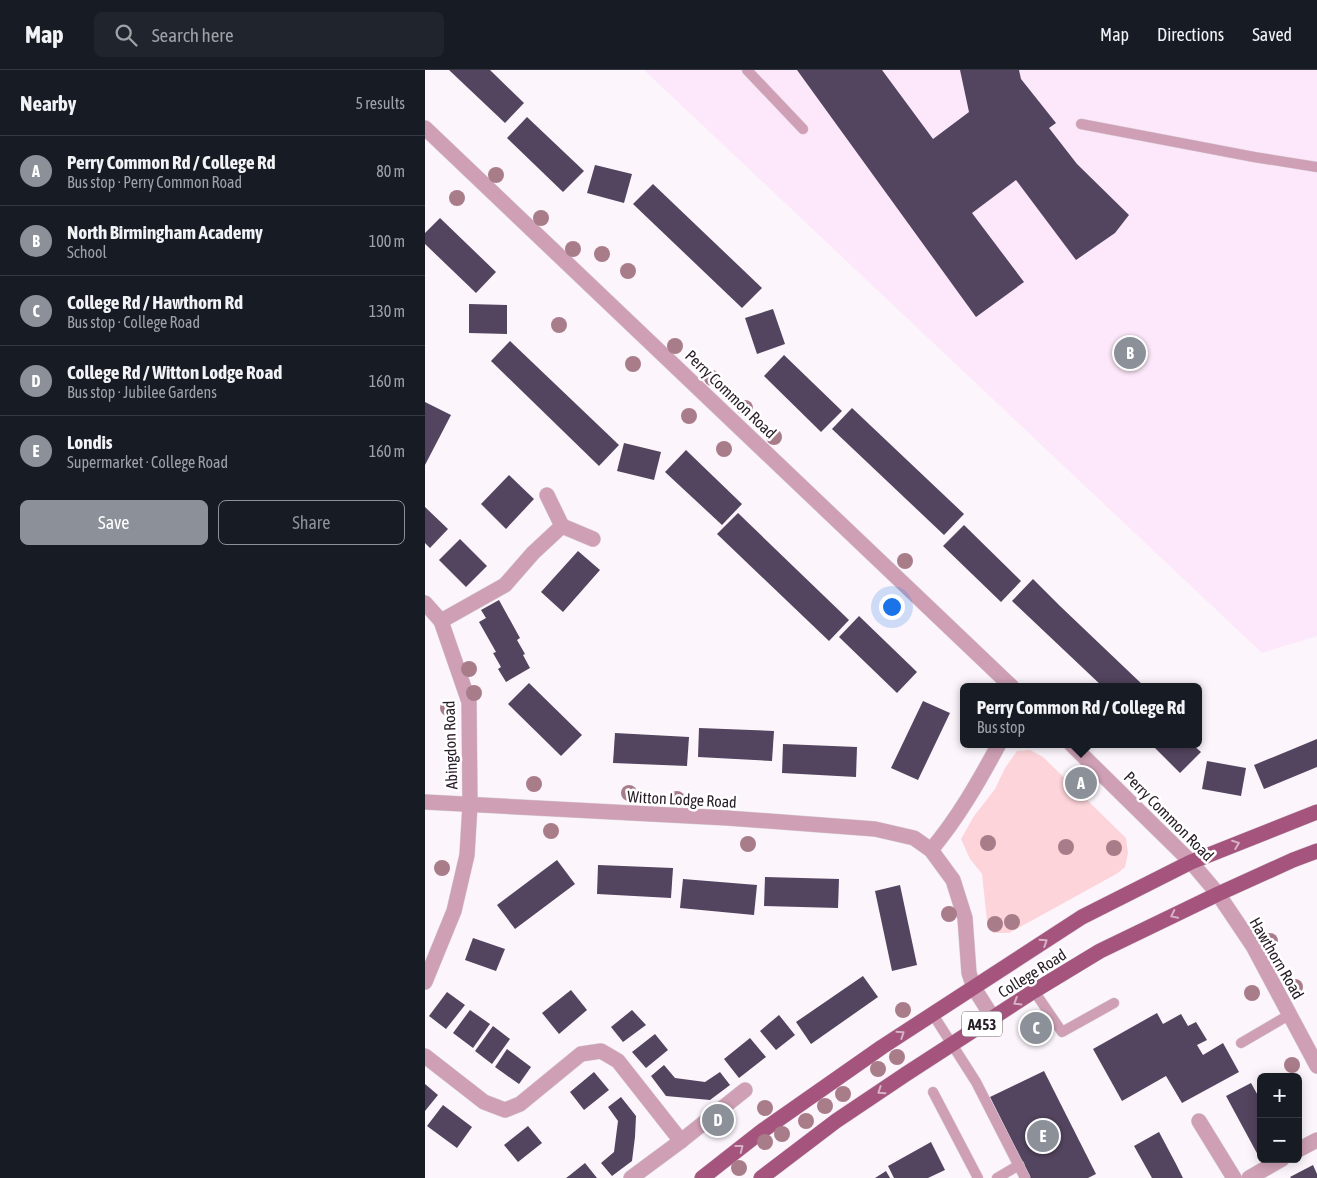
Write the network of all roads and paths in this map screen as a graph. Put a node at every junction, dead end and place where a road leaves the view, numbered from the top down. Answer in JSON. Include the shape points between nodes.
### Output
{"nodes":[{"id":1,"x":747,"y":70,"type":"edge"},
{"id":2,"x":1081,"y":124,"type":"dead end"},
{"id":3,"x":425,"y":128,"type":"edge"},
{"id":4,"x":803,"y":130,"type":"dead end"},
{"id":5,"x":1317,"y":167,"type":"edge"},
{"id":6,"x":547,"y":495,"type":"dead end"},
{"id":7,"x":562,"y":526,"type":"junction"},
{"id":8,"x":593,"y":539,"type":"dead end"},
{"id":9,"x":425,"y":603,"type":"edge"},
{"id":10,"x":441,"y":620,"type":"junction"},
{"id":11,"x":1008,"y":683,"type":"edge"},
{"id":12,"x":997,"y":748,"type":"edge"},
{"id":13,"x":1075,"y":748,"type":"edge"},
{"id":14,"x":425,"y":802,"type":"edge"},
{"id":15,"x":469,"y":805,"type":"junction"},
{"id":16,"x":1317,"y":812,"type":"edge"},
{"id":17,"x":931,"y":850,"type":"junction"},
{"id":18,"x":1317,"y":851,"type":"edge"},
{"id":19,"x":1191,"y":862,"type":"junction"},
{"id":20,"x":1218,"y":894,"type":"junction"},
{"id":21,"x":425,"y":982,"type":"edge"},
{"id":22,"x":974,"y":988,"type":"junction"},
{"id":23,"x":1035,"y":991,"type":"junction"},
{"id":24,"x":1114,"y":1003,"type":"dead end"},
{"id":25,"x":933,"y":1014,"type":"junction"},
{"id":26,"x":1289,"y":1015,"type":"junction"},
{"id":27,"x":993,"y":1018,"type":"junction"},
{"id":28,"x":1241,"y":1043,"type":"dead end"},
{"id":29,"x":952,"y":1044,"type":"junction"},
{"id":30,"x":425,"y":1056,"type":"edge"},
{"id":31,"x":1317,"y":1066,"type":"edge"},
{"id":32,"x":745,"y":1090,"type":"dead end"},
{"id":33,"x":933,"y":1092,"type":"dead end"},
{"id":34,"x":1199,"y":1121,"type":"dead end"},
{"id":35,"x":1317,"y":1140,"type":"edge"},
{"id":36,"x":681,"y":1141,"type":"junction"},
{"id":37,"x":1302,"y":1148,"type":"edge"},
{"id":38,"x":1275,"y":1163,"type":"edge"},
{"id":39,"x":1019,"y":1165,"type":"junction"},
{"id":40,"x":631,"y":1178,"type":"edge"},
{"id":41,"x":702,"y":1178,"type":"edge"},
{"id":42,"x":761,"y":1178,"type":"edge"},
{"id":43,"x":979,"y":1178,"type":"edge"},
{"id":44,"x":997,"y":1178,"type":"edge"},
{"id":45,"x":1025,"y":1178,"type":"edge"},
{"id":46,"x":1234,"y":1178,"type":"edge"},
{"id":47,"x":1249,"y":1178,"type":"edge"}],
"edges":[{"from":1,"to":4,"type":"lane"},
{"from":2,"to":5,"type":"lane"},
{"from":3,"to":11,"type":"street","name":"Perry Common Road"},
{"from":6,"to":7,"type":"street"},
{"from":7,"to":8,"type":"street"},
{"from":7,"to":10,"type":"street","via":[[505,585]]},
{"from":9,"to":10,"type":"street","name":"Abingdon Road"},
{"from":10,"to":15,"type":"street","name":"Abingdon Road","via":[[469,702]]},
{"from":12,"to":17,"type":"street","via":[[946,833]]},
{"from":13,"to":19,"type":"street","name":"Perry Common Road"},
{"from":14,"to":15,"type":"street","name":"Witton Lodge Road"},
{"from":15,"to":17,"type":"street","name":"Witton Lodge Road","via":[[875,829],[914,838]]},
{"from":15,"to":21,"type":"street","name":"Abingdon Road","via":[[467,855],[454,911]]},
{"from":19,"to":16,"type":"main road","name":"College Road","number":"A453","one_way":true},
{"from":17,"to":22,"type":"street","name":"College Road","via":[[953,880],[965,918],[969,973]]},
{"from":18,"to":20,"type":"main road","name":"College Road","number":"A453"},
{"from":19,"to":20,"type":"street","name":"Perry Common Road"},
{"from":22,"to":19,"type":"main road","name":"College Road","number":"A453","one_way":true,"via":[[1082,917]]},
{"from":20,"to":23,"type":"main road","name":"College Road","number":"A453","one_way":true,"via":[[1100,952]]},
{"from":20,"to":26,"type":"street","name":"Hawthorn Road","via":[[1253,946]]},
{"from":22,"to":25,"type":"main road","name":"College Road","number":"A453"},
{"from":22,"to":27,"type":"street"},
{"from":23,"to":24,"type":"lane","via":[[1062,1032]]},
{"from":23,"to":27,"type":"main road","name":"College Road","number":"A453","one_way":true},
{"from":25,"to":29,"type":"lane"},
{"from":41,"to":25,"type":"main road","name":"College Road","number":"A453","one_way":true,"via":[[762,1131]]},
{"from":26,"to":28,"type":"lane"},
{"from":26,"to":31,"type":"street","name":"Hawthorn Road"},
{"from":27,"to":29,"type":"main road","name":"College Road","number":"A453"},
{"from":29,"to":39,"type":"lane","via":[[976,1082]]},
{"from":29,"to":42,"type":"main road","name":"College Road","number":"A453","one_way":true,"via":[[836,1121]]},
{"from":30,"to":36,"type":"street","via":[[484,1102],[505,1110],[520,1104],[581,1054],[601,1051],[618,1061]]},
{"from":32,"to":36,"type":"street"},
{"from":33,"to":43,"type":"lane"},
{"from":34,"to":46,"type":"street"},
{"from":35,"to":37,"type":"street"},
{"from":36,"to":40,"type":"street"},
{"from":38,"to":47,"type":"street"},
{"from":39,"to":44,"type":"lane"},
{"from":39,"to":45,"type":"lane"}]}
